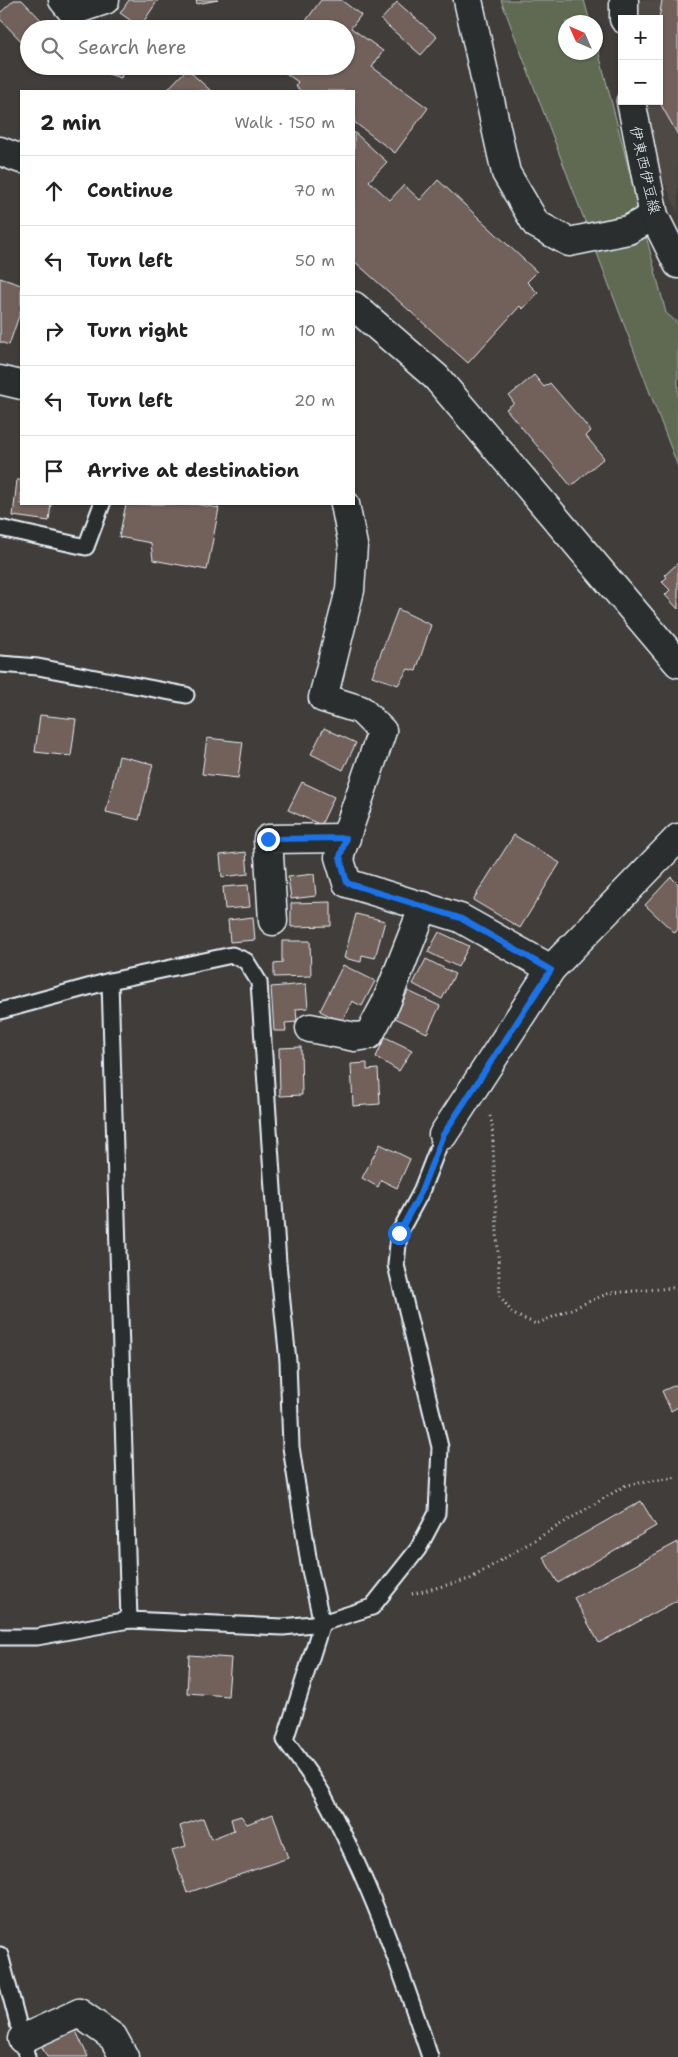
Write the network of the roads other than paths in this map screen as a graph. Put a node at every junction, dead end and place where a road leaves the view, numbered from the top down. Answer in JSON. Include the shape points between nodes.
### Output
{"nodes":[{"id":1,"x":63,"y":0,"type":"edge"},
{"id":2,"x":105,"y":0,"type":"edge"},
{"id":3,"x":468,"y":0,"type":"edge"},
{"id":4,"x":624,"y":0,"type":"edge"},
{"id":5,"x":624,"y":15,"type":"edge"},
{"id":6,"x":632,"y":105,"type":"edge"},
{"id":7,"x":0,"y":151,"type":"edge"},
{"id":8,"x":20,"y":158,"type":"edge"},
{"id":9,"x":654,"y":216,"type":"junction"},
{"id":10,"x":678,"y":264,"type":"edge"},
{"id":11,"x":355,"y":307,"type":"edge"},
{"id":12,"x":0,"y":380,"type":"edge"},
{"id":13,"x":20,"y":385,"type":"edge"},
{"id":14,"x":102,"y":505,"type":"edge"},
{"id":15,"x":345,"y":505,"type":"edge"},
{"id":16,"x":0,"y":528,"type":"edge"},
{"id":17,"x":678,"y":663,"type":"edge"},
{"id":18,"x":0,"y":664,"type":"edge"},
{"id":19,"x":186,"y":695,"type":"dead end"},
{"id":20,"x":346,"y":838,"type":"junction"},
{"id":21,"x":678,"y":838,"type":"edge"},
{"id":22,"x":424,"y":906,"type":"junction"},
{"id":23,"x":273,"y":921,"type":"dead end"},
{"id":24,"x":551,"y":970,"type":"junction"},
{"id":25,"x":110,"y":981,"type":"junction"},
{"id":26,"x":0,"y":1011,"type":"edge"},
{"id":27,"x":310,"y":1028,"type":"dead end"},
{"id":28,"x":443,"y":1135,"type":"joint"},
{"id":29,"x":129,"y":1620,"type":"junction"},
{"id":30,"x":322,"y":1623,"type":"junction"},
{"id":31,"x":0,"y":1637,"type":"edge"},
{"id":32,"x":0,"y":1955,"type":"edge"},
{"id":33,"x":24,"y":2048,"type":"edge"},
{"id":34,"x":124,"y":2057,"type":"edge"},
{"id":35,"x":430,"y":2057,"type":"edge"}],
"edges":[{"from":1,"to":2,"type":"street","via":[[72,11]]},
{"from":3,"to":9,"type":"street","via":[[506,173],[536,224],[568,242],[628,230]]},
{"from":4,"to":5,"type":"street"},
{"from":6,"to":9,"type":"street","name":"伊東西伊豆線"},
{"from":7,"to":8,"type":"street"},
{"from":9,"to":10,"type":"street","name":"伊東西伊豆線"},
{"from":11,"to":17,"type":"street","via":[[436,377]]},
{"from":12,"to":13,"type":"street"},
{"from":14,"to":16,"type":"lane","via":[[86,547]]},
{"from":15,"to":20,"type":"street","via":[[353,545],[350,590],[323,698],[361,710],[382,731]]},
{"from":18,"to":19,"type":"lane","via":[[38,667]]},
{"from":20,"to":22,"type":"street","via":[[340,857],[347,883]]},
{"from":20,"to":23,"type":"street","via":[[268,839]]},
{"from":21,"to":24,"type":"street"},
{"from":22,"to":24,"type":"street","via":[[460,918]]},
{"from":22,"to":27,"type":"street","via":[[386,1003],[369,1035],[355,1038]]},
{"from":24,"to":28,"type":"street"},
{"from":25,"to":26,"type":"lane"},
{"from":25,"to":29,"type":"lane"},
{"from":25,"to":30,"type":"lane","via":[[232,955],[246,961],[259,982],[288,1361],[290,1447]]},
{"from":28,"to":30,"type":"lane","via":[[420,1194],[399,1233],[396,1265],[440,1448],[437,1513],[418,1549],[372,1607]]},
{"from":29,"to":30,"type":"lane","via":[[283,1627]]},
{"from":29,"to":31,"type":"lane","via":[[36,1637]]},
{"from":30,"to":35,"type":"lane","via":[[285,1740],[321,1793],[372,1896],[396,1955]]},
{"from":32,"to":33,"type":"lane"},
{"from":33,"to":34,"type":"street","via":[[79,2013],[112,2037]]}]}
